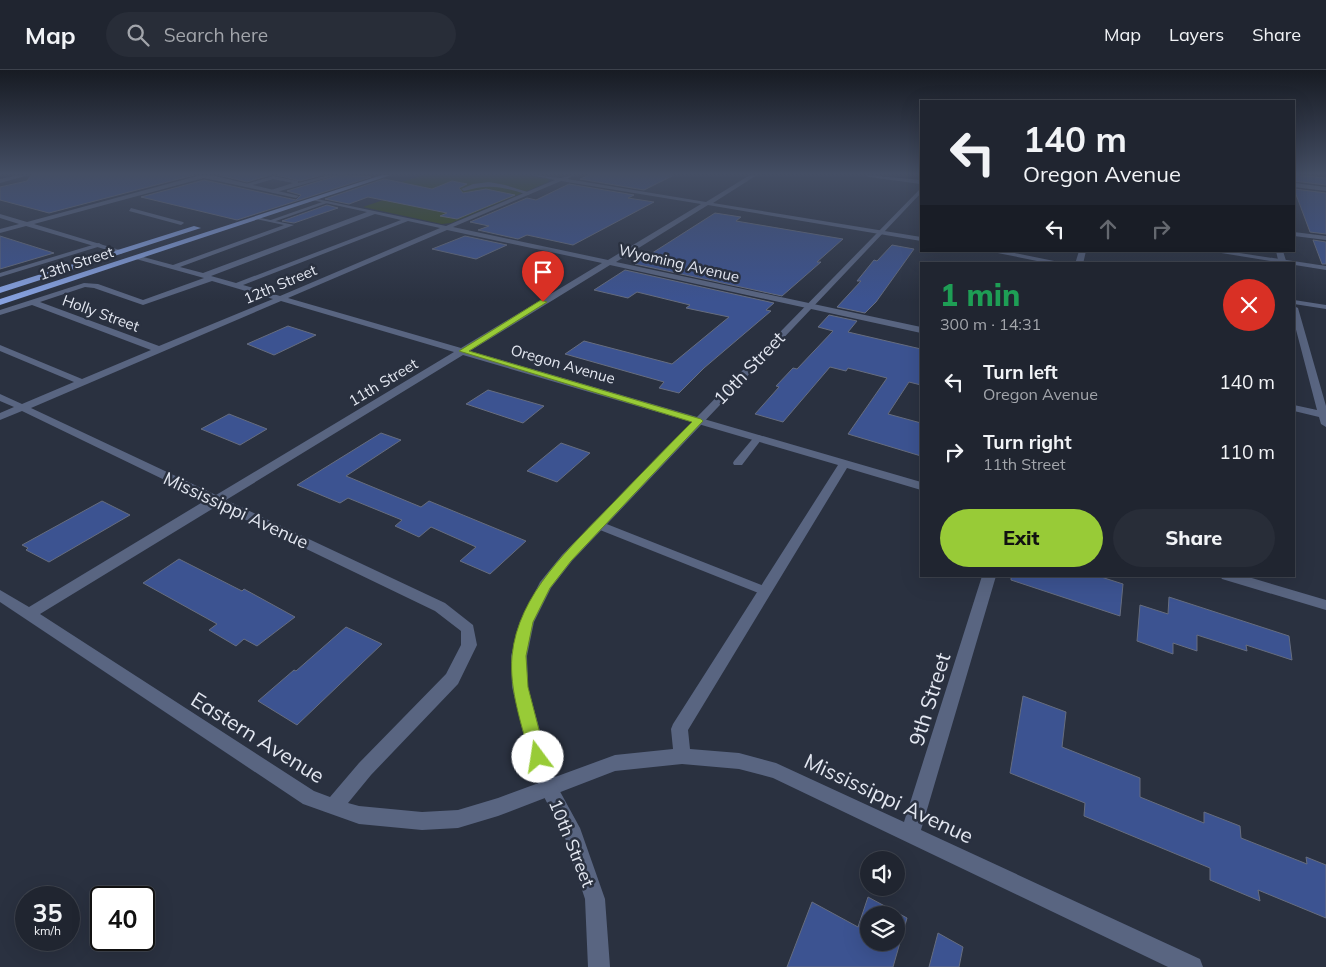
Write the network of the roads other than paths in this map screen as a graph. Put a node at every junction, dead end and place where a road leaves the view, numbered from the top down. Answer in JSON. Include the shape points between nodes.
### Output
{"nodes":[{"id":1,"x":3,"y":217,"type":"edge"},
{"id":2,"x":52,"y":217,"type":"edge"},
{"id":3,"x":157,"y":217,"type":"edge"},
{"id":4,"x":230,"y":217,"type":"dead end"},
{"id":5,"x":261,"y":217,"type":"edge"},
{"id":6,"x":283,"y":217,"type":"edge"},
{"id":7,"x":362,"y":217,"type":"edge"},
{"id":8,"x":398,"y":217,"type":"edge"},
{"id":9,"x":473,"y":217,"type":"edge"},
{"id":10,"x":684,"y":217,"type":"edge"},
{"id":11,"x":783,"y":217,"type":"edge"},
{"id":12,"x":895,"y":217,"type":"edge"},
{"id":13,"x":258,"y":218,"type":"junction"},
{"id":14,"x":408,"y":219,"type":"junction"},
{"id":15,"x":271,"y":221,"type":"junction"},
{"id":16,"x":181,"y":223,"type":"dead end"},
{"id":17,"x":26,"y":224,"type":"junction"},
{"id":18,"x":204,"y":225,"type":"dead end"},
{"id":19,"x":448,"y":228,"type":"junction"},
{"id":20,"x":0,"y":231,"type":"edge"},
{"id":21,"x":880,"y":233,"type":"junction"},
{"id":22,"x":1295,"y":234,"type":"edge"},
{"id":23,"x":1326,"y":238,"type":"edge"},
{"id":24,"x":920,"y":240,"type":"edge"},
{"id":25,"x":99,"y":245,"type":"junction"},
{"id":26,"x":121,"y":252,"type":"junction"},
{"id":27,"x":997,"y":252,"type":"edge"},
{"id":28,"x":1218,"y":252,"type":"edge"},
{"id":29,"x":139,"y":256,"type":"junction"},
{"id":30,"x":608,"y":262,"type":"junction"},
{"id":31,"x":1054,"y":262,"type":"edge"},
{"id":32,"x":1282,"y":262,"type":"edge"},
{"id":33,"x":1295,"y":264,"type":"edge"},
{"id":34,"x":173,"y":266,"type":"junction"},
{"id":35,"x":1326,"y":268,"type":"edge"},
{"id":36,"x":0,"y":275,"type":"edge"},
{"id":37,"x":208,"y":277,"type":"junction"},
{"id":38,"x":237,"y":285,"type":"junction"},
{"id":39,"x":0,"y":290,"type":"edge"},
{"id":40,"x":0,"y":297,"type":"edge"},
{"id":41,"x":282,"y":298,"type":"junction"},
{"id":42,"x":0,"y":302,"type":"edge"},
{"id":43,"x":31,"y":302,"type":"junction"},
{"id":44,"x":1295,"y":302,"type":"edge"},
{"id":45,"x":809,"y":307,"type":"junction"},
{"id":46,"x":1326,"y":307,"type":"edge"},
{"id":47,"x":1295,"y":312,"type":"edge"},
{"id":48,"x":0,"y":313,"type":"edge"},
{"id":49,"x":920,"y":330,"type":"edge"},
{"id":50,"x":0,"y":348,"type":"edge"},
{"id":51,"x":161,"y":350,"type":"junction"},
{"id":52,"x":463,"y":351,"type":"junction"},
{"id":53,"x":84,"y":382,"type":"junction"},
{"id":54,"x":0,"y":397,"type":"edge"},
{"id":55,"x":23,"y":408,"type":"junction"},
{"id":56,"x":1295,"y":408,"type":"edge"},
{"id":57,"x":0,"y":417,"type":"edge"},
{"id":58,"x":1325,"y":418,"type":"edge"},
{"id":59,"x":698,"y":421,"type":"junction"},
{"id":60,"x":758,"y":438,"type":"junction"},
{"id":61,"x":738,"y":463,"type":"dead end"},
{"id":62,"x":844,"y":464,"type":"junction"},
{"id":63,"x":920,"y":486,"type":"edge"},
{"id":64,"x":215,"y":500,"type":"junction"},
{"id":65,"x":599,"y":525,"type":"junction"},
{"id":66,"x":989,"y":577,"type":"edge"},
{"id":67,"x":1230,"y":577,"type":"edge"},
{"id":68,"x":765,"y":591,"type":"junction"},
{"id":69,"x":0,"y":595,"type":"edge"},
{"id":70,"x":1326,"y":606,"type":"edge"},
{"id":71,"x":28,"y":614,"type":"junction"},
{"id":72,"x":682,"y":756,"type":"junction"},
{"id":73,"x":549,"y":788,"type":"junction"},
{"id":74,"x":334,"y":806,"type":"junction"},
{"id":75,"x":910,"y":834,"type":"junction"},
{"id":76,"x":599,"y":967,"type":"edge"},
{"id":77,"x":1192,"y":967,"type":"edge"}],
"edges":[{"from":1,"to":17,"type":"street"},
{"from":2,"to":17,"type":"street"},
{"from":3,"to":16,"type":"lane"},
{"from":4,"to":29,"type":"highway","via":[[211,228],[148,248],[139,252]]},
{"from":5,"to":13,"type":"highway","name":"13th Street"},
{"from":6,"to":15,"type":"lane"},
{"from":7,"to":37,"type":"street"},
{"from":8,"to":14,"type":"street","name":"Wyoming Avenue"},
{"from":9,"to":19,"type":"street","name":"12th Street"},
{"from":10,"to":30,"type":"street","name":"11th Street"},
{"from":11,"to":21,"type":"street"},
{"from":12,"to":21,"type":"street","name":"10th Street"},
{"from":13,"to":15,"type":"street"},
{"from":13,"to":29,"type":"highway","name":"13th Street"},
{"from":14,"to":19,"type":"street","name":"Wyoming Avenue"},
{"from":14,"to":38,"type":"street"},
{"from":15,"to":34,"type":"street","via":[[291,225]]},
{"from":17,"to":20,"type":"street"},
{"from":17,"to":25,"type":"street"},
{"from":18,"to":26,"type":"highway","name":"13th Street"},
{"from":19,"to":30,"type":"street","name":"Wyoming Avenue"},
{"from":19,"to":41,"type":"street","name":"12th Street"},
{"from":21,"to":24,"type":"street"},
{"from":21,"to":45,"type":"street","name":"10th Street"},
{"from":22,"to":23,"type":"street"},
{"from":25,"to":26,"type":"street"},
{"from":25,"to":36,"type":"lane"},
{"from":26,"to":39,"type":"highway","name":"13th Street"},
{"from":26,"to":40,"type":"highway","via":[[121,256],[114,260]]},
{"from":27,"to":31,"type":"street"},
{"from":28,"to":32,"type":"lane"},
{"from":29,"to":34,"type":"street","name":"Oregon Avenue"},
{"from":29,"to":42,"type":"highway","name":"13th Street"},
{"from":30,"to":45,"type":"street","name":"Wyoming Avenue"},
{"from":30,"to":52,"type":"street","name":"11th Street"},
{"from":33,"to":35,"type":"lane"},
{"from":34,"to":37,"type":"street","name":"Oregon Avenue"},
{"from":37,"to":38,"type":"street","name":"Oregon Avenue"},
{"from":37,"to":43,"type":"street","via":[[143,303],[95,286],[76,288]]},
{"from":38,"to":41,"type":"street","name":"Oregon Avenue"},
{"from":41,"to":51,"type":"street","name":"12th Street"},
{"from":41,"to":52,"type":"street","name":"Oregon Avenue"},
{"from":43,"to":48,"type":"street"},
{"from":43,"to":51,"type":"street","name":"Holly Street"},
{"from":44,"to":46,"type":"street"},
{"from":45,"to":49,"type":"street","name":"Wyoming Avenue"},
{"from":45,"to":59,"type":"street","name":"10th Street"},
{"from":47,"to":58,"type":"street"},
{"from":50,"to":53,"type":"street"},
{"from":51,"to":53,"type":"street","name":"12th Street"},
{"from":52,"to":59,"type":"street","name":"Oregon Avenue"},
{"from":52,"to":64,"type":"street","name":"11th Street"},
{"from":53,"to":55,"type":"street","name":"12th Street"},
{"from":54,"to":55,"type":"street","name":"Mississippi Avenue"},
{"from":55,"to":57,"type":"street","name":"12th Street"},
{"from":55,"to":64,"type":"street","name":"Mississippi Avenue"},
{"from":56,"to":58,"type":"street"},
{"from":59,"to":60,"type":"street","name":"Oregon Avenue"},
{"from":59,"to":65,"type":"street","name":"10th Street"},
{"from":60,"to":61,"type":"lane"},
{"from":60,"to":62,"type":"street","name":"Oregon Avenue"},
{"from":62,"to":63,"type":"street","name":"Oregon Avenue"},
{"from":62,"to":68,"type":"street"},
{"from":64,"to":71,"type":"street","name":"11th Street"},
{"from":64,"to":74,"type":"street","name":"Mississippi Avenue","via":[[440,607],[468,629],[469,645],[452,679]]},
{"from":65,"to":68,"type":"lane"},
{"from":65,"to":73,"type":"street","name":"10th Street","via":[[545,586],[527,622],[519,656],[520,687]]},
{"from":66,"to":75,"type":"street","name":"9th Street"},
{"from":67,"to":70,"type":"street"},
{"from":68,"to":72,"type":"street","via":[[679,729]]},
{"from":69,"to":71,"type":"street","name":"Eastern Avenue"},
{"from":71,"to":74,"type":"street","name":"Eastern Avenue","via":[[309,798]]},
{"from":72,"to":73,"type":"street","name":"Mississippi Avenue","via":[[615,763]]},
{"from":72,"to":75,"type":"street","name":"Mississippi Avenue","via":[[739,761],[776,771]]},
{"from":73,"to":74,"type":"street","name":"Eastern Avenue","via":[[458,819],[422,821],[358,815]]},
{"from":73,"to":76,"type":"street","name":"10th Street","via":[[573,835],[595,900]]},
{"from":75,"to":77,"type":"street","name":"Mississippi Avenue"}]}
